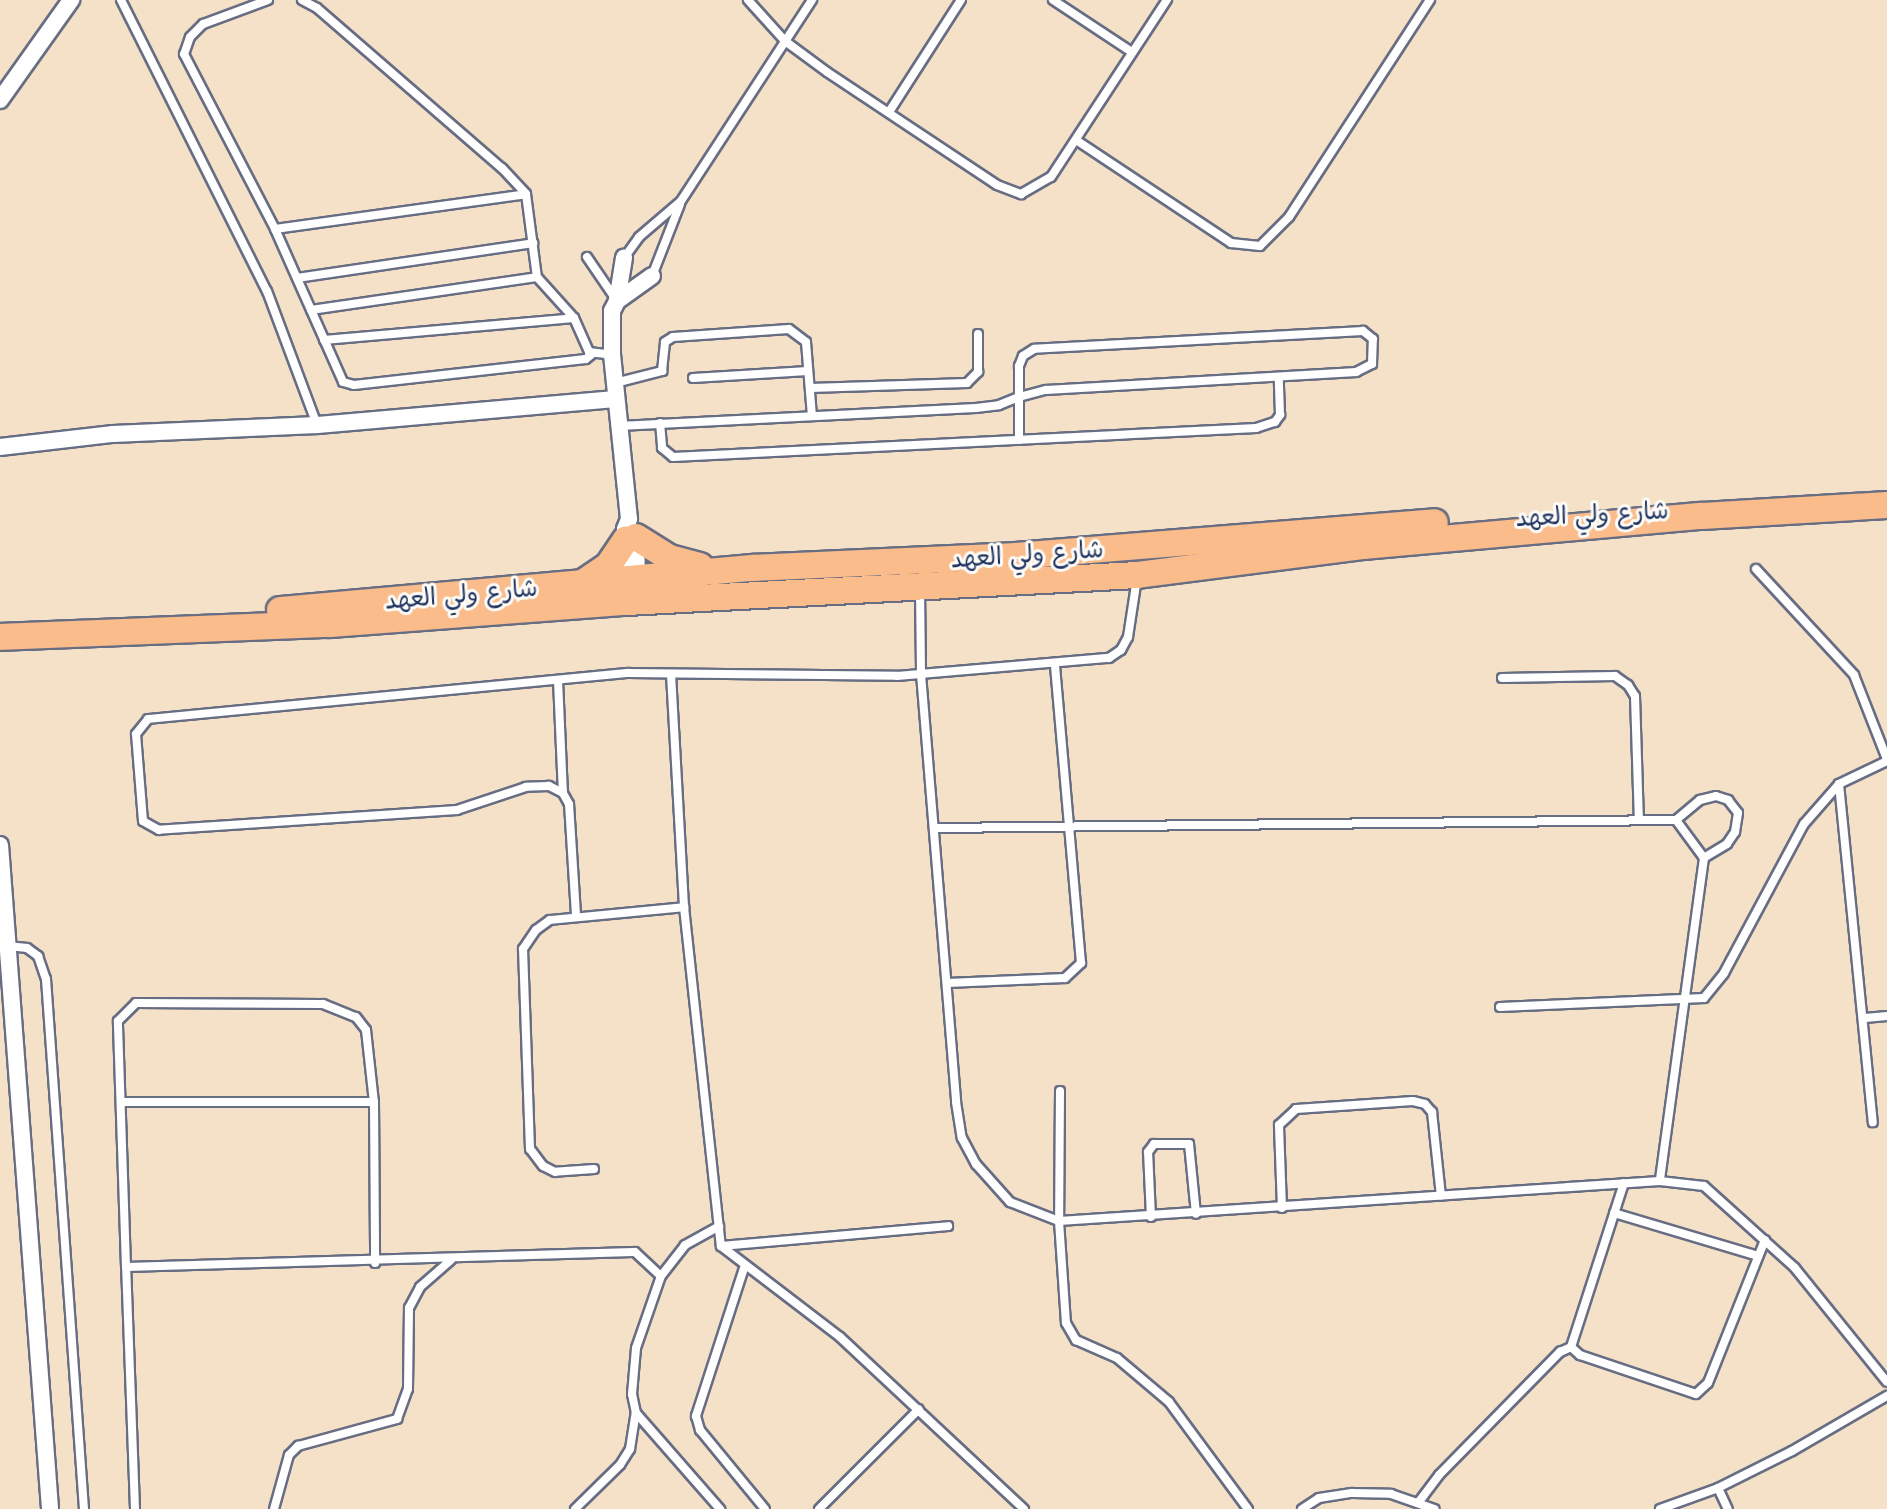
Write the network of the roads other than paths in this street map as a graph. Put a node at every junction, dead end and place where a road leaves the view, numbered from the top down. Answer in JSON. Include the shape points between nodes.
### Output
{"nodes":[{"id":1,"x":71,"y":0,"type":"edge"},
{"id":2,"x":121,"y":0,"type":"edge"},
{"id":3,"x":268,"y":0,"type":"edge"},
{"id":4,"x":302,"y":0,"type":"edge"},
{"id":5,"x":747,"y":0,"type":"edge"},
{"id":6,"x":812,"y":0,"type":"edge"},
{"id":7,"x":961,"y":0,"type":"edge"},
{"id":8,"x":1053,"y":0,"type":"edge"},
{"id":9,"x":1167,"y":0,"type":"edge"},
{"id":10,"x":1430,"y":0,"type":"edge"},
{"id":11,"x":785,"y":41,"type":"junction"},
{"id":12,"x":1132,"y":52,"type":"junction"},
{"id":13,"x":0,"y":100,"type":"edge"},
{"id":14,"x":889,"y":112,"type":"junction"},
{"id":15,"x":1076,"y":140,"type":"junction"},
{"id":16,"x":526,"y":194,"type":"junction"},
{"id":17,"x":681,"y":201,"type":"junction"},
{"id":18,"x":275,"y":229,"type":"junction"},
{"id":19,"x":533,"y":243,"type":"junction"},
{"id":20,"x":587,"y":257,"type":"dead end"},
{"id":21,"x":624,"y":258,"type":"joint"},
{"id":22,"x":652,"y":276,"type":"joint"},
{"id":23,"x":537,"y":277,"type":"junction"},
{"id":24,"x":297,"y":278,"type":"junction"},
{"id":25,"x":617,"y":302,"type":"junction"},
{"id":26,"x":312,"y":310,"type":"junction"},
{"id":27,"x":574,"y":318,"type":"junction"},
{"id":28,"x":978,"y":334,"type":"dead end"},
{"id":29,"x":324,"y":340,"type":"junction"},
{"id":30,"x":592,"y":354,"type":"junction"},
{"id":31,"x":612,"y":355,"type":"junction"},
{"id":32,"x":808,"y":371,"type":"junction"},
{"id":33,"x":1279,"y":377,"type":"junction"},
{"id":34,"x":693,"y":378,"type":"dead end"},
{"id":35,"x":810,"y":388,"type":"junction"},
{"id":36,"x":615,"y":391,"type":"junction"},
{"id":37,"x":1019,"y":397,"type":"junction"},
{"id":38,"x":812,"y":416,"type":"junction"},
{"id":39,"x":660,"y":423,"type":"junction"},
{"id":40,"x":317,"y":425,"type":"junction"},
{"id":41,"x":619,"y":426,"type":"junction"},
{"id":42,"x":1019,"y":440,"type":"junction"},
{"id":43,"x":0,"y":447,"type":"edge"},
{"id":44,"x":1887,"y":495,"type":"edge"},
{"id":45,"x":1887,"y":505,"type":"edge"},
{"id":46,"x":631,"y":532,"type":"junction"},
{"id":47,"x":918,"y":559,"type":"junction"},
{"id":48,"x":1756,"y":569,"type":"dead end"},
{"id":49,"x":726,"y":570,"type":"junction"},
{"id":50,"x":1137,"y":575,"type":"junction"},
{"id":51,"x":581,"y":583,"type":"junction"},
{"id":52,"x":920,"y":586,"type":"junction"},
{"id":53,"x":632,"y":591,"type":"junction"},
{"id":54,"x":169,"y":628,"type":"junction"},
{"id":55,"x":0,"y":637,"type":"edge"},
{"id":56,"x":1055,"y":663,"type":"junction"},
{"id":57,"x":671,"y":674,"type":"junction"},
{"id":58,"x":921,"y":674,"type":"junction"},
{"id":59,"x":1502,"y":678,"type":"dead end"},
{"id":60,"x":558,"y":680,"type":"junction"},
{"id":61,"x":1887,"y":760,"type":"edge"},
{"id":62,"x":1839,"y":784,"type":"junction"},
{"id":63,"x":562,"y":793,"type":"junction"},
{"id":64,"x":1639,"y":820,"type":"junction"},
{"id":65,"x":1676,"y":820,"type":"junction"},
{"id":66,"x":1067,"y":827,"type":"junction"},
{"id":67,"x":937,"y":828,"type":"junction"},
{"id":68,"x":0,"y":845,"type":"edge"},
{"id":69,"x":1704,"y":858,"type":"junction"},
{"id":70,"x":684,"y":908,"type":"junction"},
{"id":71,"x":576,"y":915,"type":"junction"},
{"id":72,"x":8,"y":946,"type":"junction"},
{"id":73,"x":947,"y":983,"type":"junction"},
{"id":74,"x":1682,"y":1001,"type":"junction"},
{"id":75,"x":1500,"y":1007,"type":"dead end"},
{"id":76,"x":1887,"y":1016,"type":"edge"},
{"id":77,"x":1865,"y":1018,"type":"junction"},
{"id":78,"x":1060,"y":1091,"type":"dead end"},
{"id":79,"x":122,"y":1102,"type":"junction"},
{"id":80,"x":374,"y":1102,"type":"junction"},
{"id":81,"x":1873,"y":1122,"type":"dead end"},
{"id":82,"x":594,"y":1169,"type":"dead end"},
{"id":83,"x":1660,"y":1181,"type":"junction"},
{"id":84,"x":1624,"y":1183,"type":"junction"},
{"id":85,"x":1441,"y":1196,"type":"junction"},
{"id":86,"x":1282,"y":1208,"type":"junction"},
{"id":87,"x":1614,"y":1213,"type":"junction"},
{"id":88,"x":1196,"y":1214,"type":"junction"},
{"id":89,"x":1151,"y":1217,"type":"junction"},
{"id":90,"x":1059,"y":1221,"type":"junction"},
{"id":91,"x":948,"y":1226,"type":"dead end"},
{"id":92,"x":719,"y":1227,"type":"junction"},
{"id":93,"x":1765,"y":1240,"type":"junction"},
{"id":94,"x":721,"y":1246,"type":"junction"},
{"id":95,"x":1758,"y":1256,"type":"junction"},
{"id":96,"x":451,"y":1260,"type":"junction"},
{"id":97,"x":375,"y":1263,"type":"junction"},
{"id":98,"x":745,"y":1265,"type":"junction"},
{"id":99,"x":126,"y":1267,"type":"junction"},
{"id":100,"x":661,"y":1276,"type":"junction"},
{"id":101,"x":1571,"y":1347,"type":"junction"},
{"id":102,"x":1887,"y":1382,"type":"edge"},
{"id":103,"x":1887,"y":1396,"type":"edge"},
{"id":104,"x":919,"y":1409,"type":"junction"},
{"id":105,"x":636,"y":1413,"type":"junction"},
{"id":106,"x":1718,"y":1488,"type":"junction"},
{"id":107,"x":1418,"y":1503,"type":"junction"},
{"id":108,"x":50,"y":1509,"type":"edge"},
{"id":109,"x":83,"y":1509,"type":"edge"},
{"id":110,"x":135,"y":1509,"type":"edge"},
{"id":111,"x":274,"y":1509,"type":"edge"},
{"id":112,"x":575,"y":1509,"type":"edge"},
{"id":113,"x":720,"y":1509,"type":"edge"},
{"id":114,"x":765,"y":1509,"type":"edge"},
{"id":115,"x":819,"y":1509,"type":"edge"},
{"id":116,"x":1024,"y":1509,"type":"edge"},
{"id":117,"x":1248,"y":1509,"type":"edge"},
{"id":118,"x":1302,"y":1509,"type":"edge"},
{"id":119,"x":1434,"y":1509,"type":"edge"},
{"id":120,"x":1660,"y":1509,"type":"edge"},
{"id":121,"x":1728,"y":1509,"type":"edge"}],
"edges":[{"from":1,"to":13,"type":"street"},
{"from":2,"to":40,"type":"lane","via":[[267,291]]},
{"from":3,"to":18,"type":"lane","via":[[203,24],[190,37],[184,54]]},
{"from":4,"to":16,"type":"lane","via":[[317,8],[502,168]]},
{"from":5,"to":11,"type":"lane"},
{"from":6,"to":11,"type":"lane"},
{"from":7,"to":14,"type":"lane"},
{"from":8,"to":12,"type":"lane"},
{"from":9,"to":12,"type":"lane"},
{"from":10,"to":15,"type":"lane","via":[[1289,217],[1260,246],[1231,243]]},
{"from":11,"to":14,"type":"lane"},
{"from":11,"to":17,"type":"lane"},
{"from":12,"to":15,"type":"lane"},
{"from":14,"to":15,"type":"lane","via":[[998,185],[1021,194],[1051,177]]},
{"from":16,"to":18,"type":"lane"},
{"from":16,"to":19,"type":"lane"},
{"from":17,"to":21,"type":"lane","via":[[639,237]]},
{"from":17,"to":22,"type":"lane"},
{"from":18,"to":24,"type":"lane"},
{"from":19,"to":23,"type":"lane"},
{"from":19,"to":24,"type":"lane"},
{"from":20,"to":25,"type":"lane"},
{"from":21,"to":25,"type":"street"},
{"from":22,"to":25,"type":"street"},
{"from":23,"to":26,"type":"lane"},
{"from":23,"to":27,"type":"lane"},
{"from":24,"to":26,"type":"lane"},
{"from":25,"to":31,"type":"street","via":[[612,311]]},
{"from":26,"to":29,"type":"lane"},
{"from":27,"to":29,"type":"lane"},
{"from":27,"to":30,"type":"lane"},
{"from":28,"to":35,"type":"lane","via":[[978,372],[967,383]]},
{"from":29,"to":30,"type":"lane","via":[[337,375],[350,385],[586,359]]},
{"from":30,"to":31,"type":"lane"},
{"from":31,"to":36,"type":"street"},
{"from":32,"to":34,"type":"lane"},
{"from":32,"to":35,"type":"lane"},
{"from":32,"to":36,"type":"lane","via":[[806,342],[789,329],[673,337],[665,342],[662,371]]},
{"from":33,"to":37,"type":"lane","via":[[1046,390]]},
{"from":33,"to":37,"type":"lane","via":[[1365,370],[1375,355],[1373,339],[1363,331],[1034,349],[1020,360]]},
{"from":33,"to":42,"type":"lane","via":[[1280,415],[1275,422],[1256,428]]},
{"from":35,"to":38,"type":"lane"},
{"from":36,"to":40,"type":"street"},
{"from":36,"to":41,"type":"street"},
{"from":37,"to":38,"type":"lane","via":[[976,408]]},
{"from":37,"to":42,"type":"lane"},
{"from":38,"to":39,"type":"lane"},
{"from":39,"to":41,"type":"lane"},
{"from":39,"to":42,"type":"lane","via":[[662,448],[674,457]]},
{"from":40,"to":43,"type":"street","via":[[113,435]]},
{"from":41,"to":46,"type":"street"},
{"from":44,"to":47,"type":"main road","name":"شارع ولي العهد"},
{"from":45,"to":50,"type":"main road","name":"شارع ولي العهد","via":[[1363,546]]},
{"from":46,"to":49,"type":"main road","via":[[670,558]]},
{"from":46,"to":51,"type":"main road","via":[[608,566]]},
{"from":46,"to":53,"type":"street"},
{"from":47,"to":49,"type":"main road","name":"شارع ولي العهد"},
{"from":47,"to":52,"type":"lane"},
{"from":48,"to":61,"type":"lane","via":[[1854,675]]},
{"from":49,"to":53,"type":"main road","name":"شارع ولي العهد"},
{"from":50,"to":52,"type":"main road","name":"شارع ولي العهد"},
{"from":50,"to":56,"type":"lane","via":[[1134,617],[1121,650],[1109,658]]},
{"from":51,"to":53,"type":"main road","name":"شارع ولي العهد"},
{"from":51,"to":54,"type":"main road","name":"شارع ولي العهد","via":[[222,615]]},
{"from":52,"to":53,"type":"main road","name":"شارع ولي العهد"},
{"from":52,"to":58,"type":"lane"},
{"from":53,"to":54,"type":"main road","name":"شارع ولي العهد","via":[[330,624]]},
{"from":54,"to":55,"type":"main road","name":"شارع ولي العهد"},
{"from":56,"to":58,"type":"lane"},
{"from":56,"to":66,"type":"lane"},
{"from":57,"to":58,"type":"lane"},
{"from":57,"to":60,"type":"lane"},
{"from":57,"to":70,"type":"lane"},
{"from":58,"to":67,"type":"lane"},
{"from":59,"to":64,"type":"lane","via":[[1615,676],[1628,685],[1635,696]]},
{"from":60,"to":63,"type":"lane"},
{"from":60,"to":63,"type":"lane","via":[[148,719],[136,734],[143,821],[150,829],[457,810],[526,787],[549,786]]},
{"from":61,"to":62,"type":"lane"},
{"from":62,"to":74,"type":"lane","via":[[1804,824],[1724,973],[1704,998]]},
{"from":62,"to":77,"type":"lane"},
{"from":63,"to":71,"type":"lane","via":[[569,804]]},
{"from":64,"to":65,"type":"lane"},
{"from":64,"to":66,"type":"lane"},
{"from":65,"to":69,"type":"lane"},
{"from":65,"to":69,"type":"lane","via":[[1700,800],[1716,796],[1728,800],[1738,813],[1727,844]]},
{"from":66,"to":67,"type":"lane"},
{"from":66,"to":73,"type":"lane","via":[[1081,963],[1075,972],[1065,978]]},
{"from":67,"to":73,"type":"lane"},
{"from":68,"to":72,"type":"street"},
{"from":69,"to":74,"type":"lane"},
{"from":70,"to":71,"type":"lane"},
{"from":70,"to":92,"type":"lane"},
{"from":71,"to":82,"type":"lane","via":[[550,920],[536,930],[521,959],[530,1149],[543,1166],[555,1172]]},
{"from":72,"to":108,"type":"street"},
{"from":72,"to":109,"type":"lane","via":[[27,948],[38,956],[46,979]]},
{"from":73,"to":90,"type":"lane","via":[[962,1138],[981,1172],[1010,1202]]},
{"from":74,"to":75,"type":"lane"},
{"from":74,"to":83,"type":"lane"},
{"from":76,"to":77,"type":"lane"},
{"from":77,"to":81,"type":"lane"},
{"from":78,"to":90,"type":"lane"},
{"from":79,"to":80,"type":"lane"},
{"from":79,"to":80,"type":"lane","via":[[118,1021],[136,1003],[323,1004],[341,1009],[356,1017],[366,1030]]},
{"from":79,"to":99,"type":"lane"},
{"from":80,"to":97,"type":"lane"},
{"from":83,"to":84,"type":"lane"},
{"from":83,"to":93,"type":"lane","via":[[1704,1186]]},
{"from":84,"to":85,"type":"lane"},
{"from":84,"to":87,"type":"lane"},
{"from":85,"to":86,"type":"lane"},
{"from":85,"to":86,"type":"lane","via":[[1432,1112],[1425,1104],[1309,1108],[1296,1109],[1279,1125]]},
{"from":86,"to":88,"type":"lane"},
{"from":87,"to":95,"type":"lane"},
{"from":87,"to":101,"type":"lane"},
{"from":88,"to":89,"type":"lane"},
{"from":88,"to":89,"type":"lane","via":[[1189,1144],[1154,1144],[1149,1152]]},
{"from":89,"to":90,"type":"lane"},
{"from":90,"to":117,"type":"lane","via":[[1066,1323],[1076,1340],[1117,1358],[1169,1402]]},
{"from":91,"to":94,"type":"lane"},
{"from":92,"to":94,"type":"lane"},
{"from":92,"to":100,"type":"lane","via":[[685,1245]]},
{"from":93,"to":95,"type":"lane"},
{"from":93,"to":102,"type":"lane","via":[[1795,1268]]},
{"from":94,"to":98,"type":"lane"},
{"from":95,"to":101,"type":"lane","via":[[1708,1383],[1696,1394],[1580,1355]]},
{"from":96,"to":97,"type":"lane"},
{"from":96,"to":100,"type":"lane","via":[[635,1252]]},
{"from":96,"to":111,"type":"lane","via":[[420,1287],[409,1308],[408,1389],[397,1419],[298,1447],[289,1455]]},
{"from":97,"to":99,"type":"lane","via":[[188,1262]]},
{"from":98,"to":104,"type":"lane","via":[[840,1337]]},
{"from":98,"to":114,"type":"lane","via":[[696,1416],[700,1430]]},
{"from":99,"to":110,"type":"lane"},
{"from":100,"to":105,"type":"lane","via":[[636,1348],[632,1394]]},
{"from":101,"to":107,"type":"lane","via":[[1551,1361],[1439,1475]]},
{"from":103,"to":106,"type":"lane"},
{"from":104,"to":115,"type":"lane"},
{"from":104,"to":116,"type":"lane"},
{"from":105,"to":112,"type":"lane","via":[[630,1449],[620,1465]]},
{"from":105,"to":113,"type":"lane"},
{"from":106,"to":120,"type":"lane"},
{"from":106,"to":121,"type":"lane"},
{"from":107,"to":118,"type":"lane","via":[[1391,1494],[1352,1493],[1319,1498]]},
{"from":107,"to":119,"type":"lane"}]}
